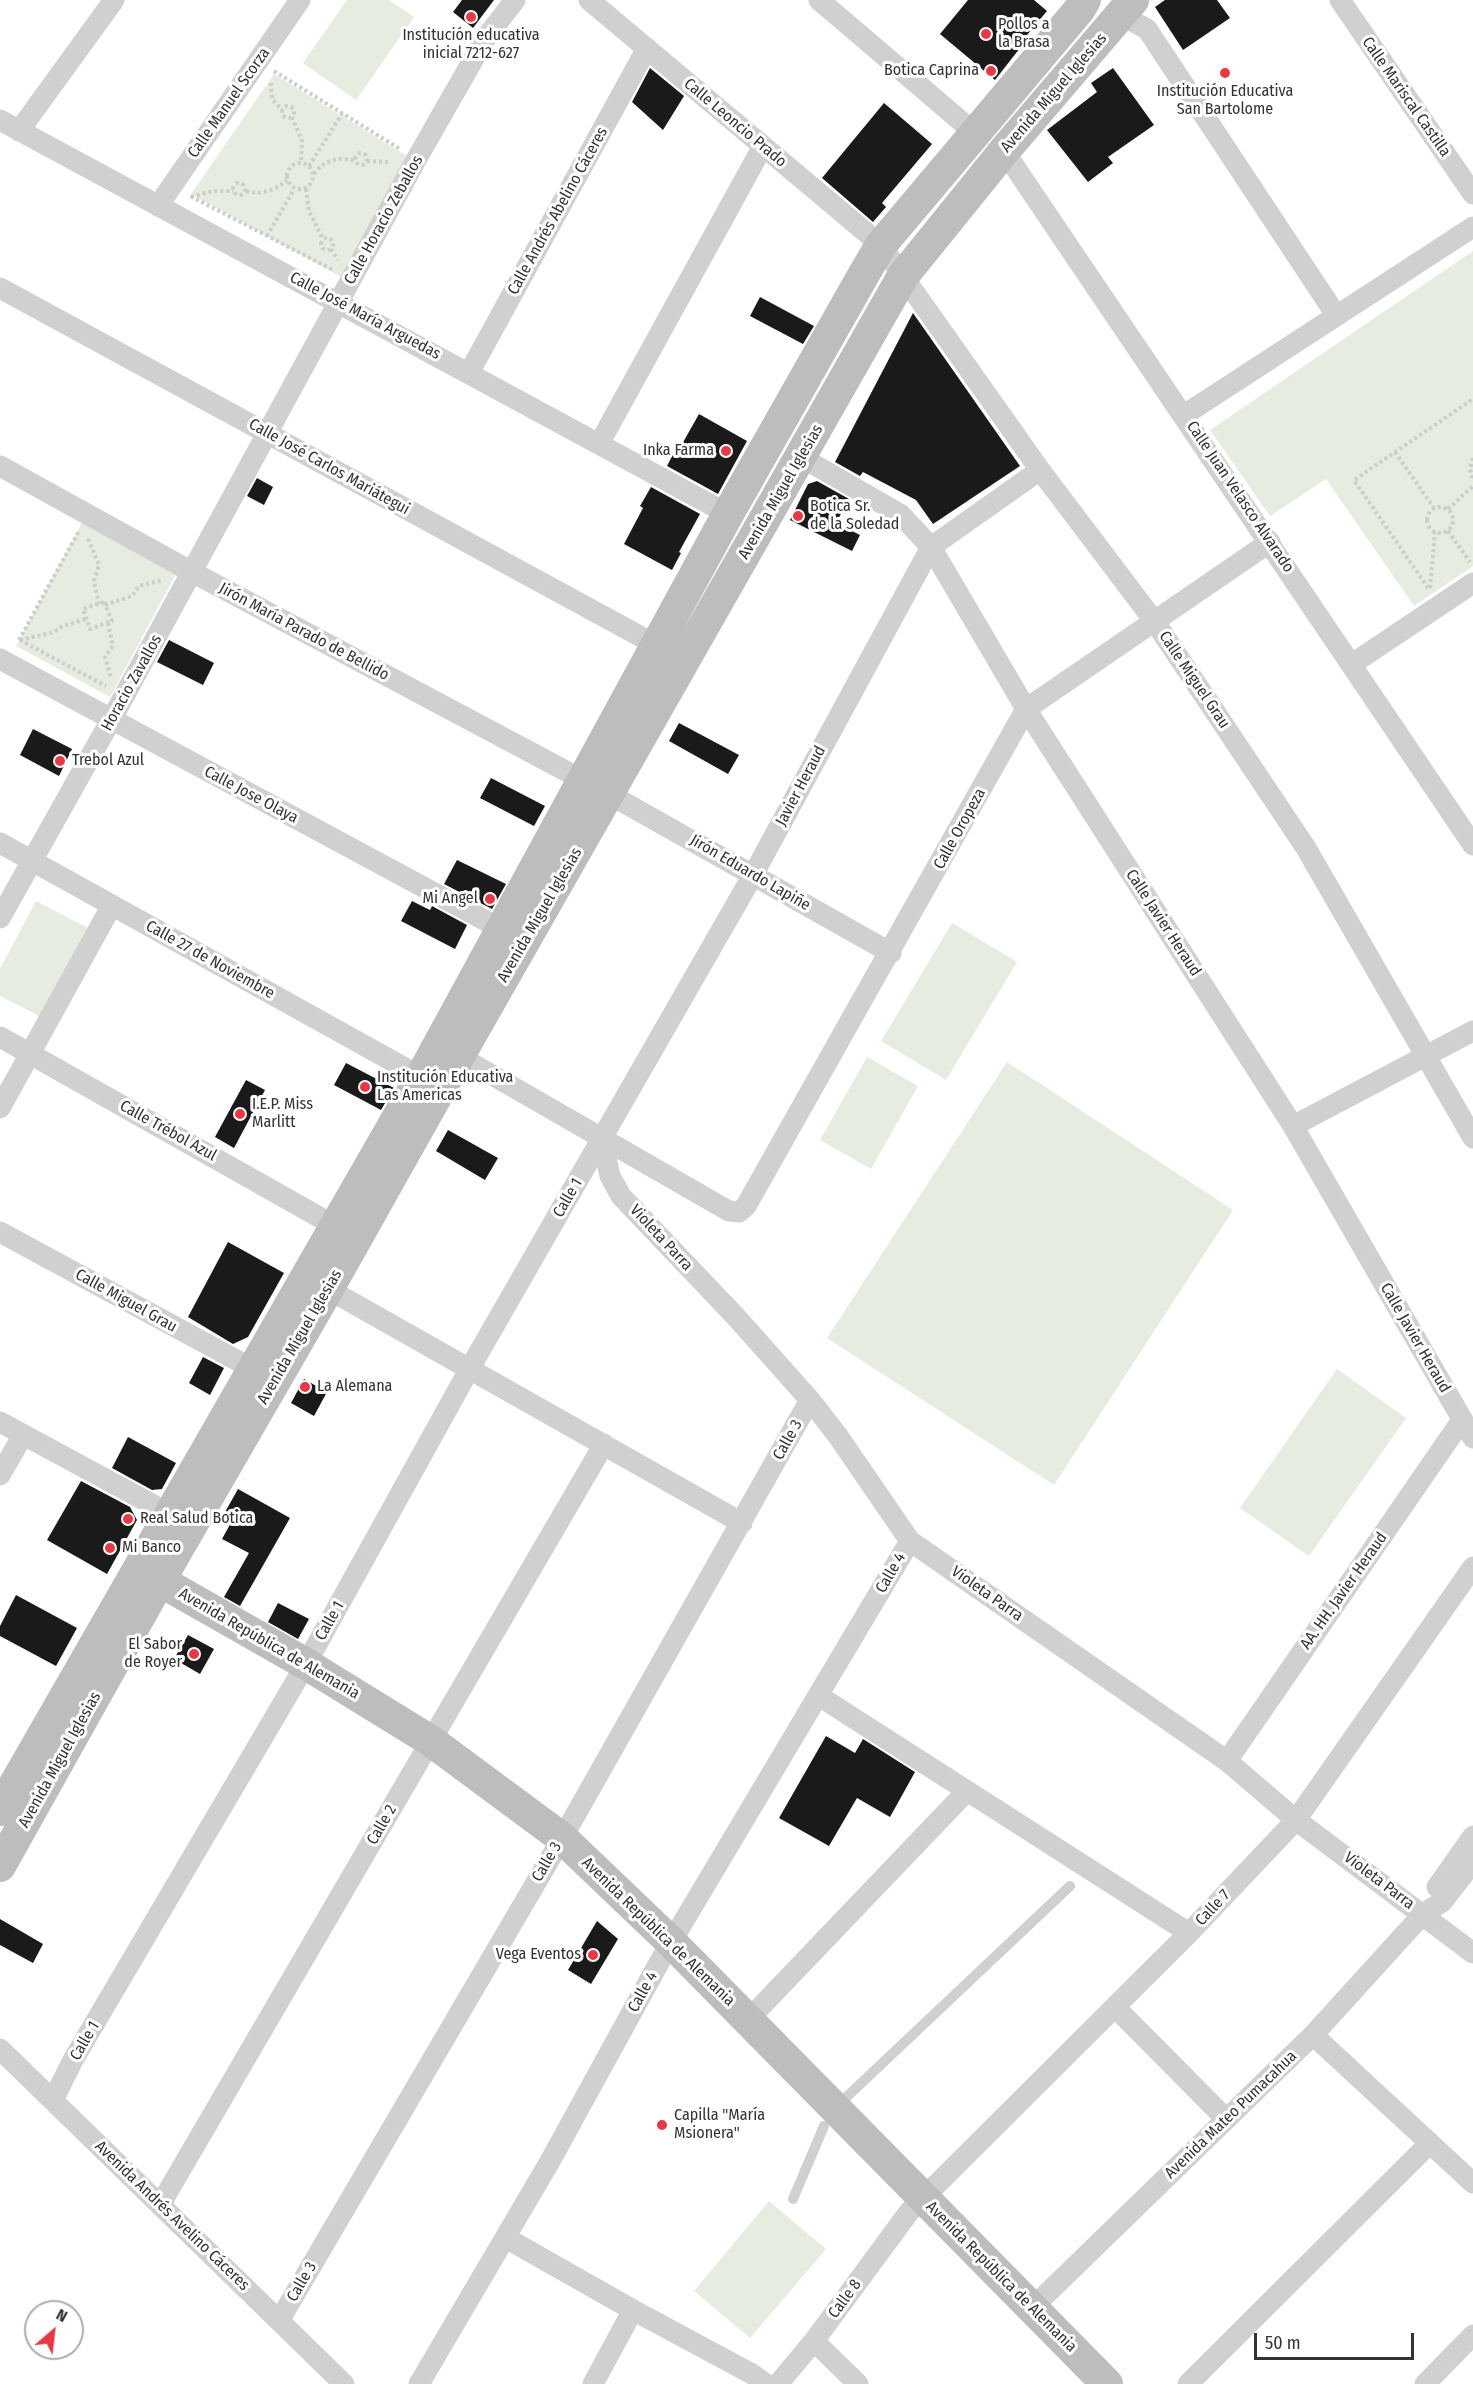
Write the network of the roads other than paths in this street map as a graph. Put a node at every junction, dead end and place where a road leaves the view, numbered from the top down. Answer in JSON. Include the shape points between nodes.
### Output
{"nodes":[{"id":1,"x":114,"y":0,"type":"edge"},
{"id":2,"x":300,"y":0,"type":"edge"},
{"id":3,"x":515,"y":0,"type":"edge"},
{"id":4,"x":589,"y":0,"type":"edge"},
{"id":5,"x":819,"y":0,"type":"edge"},
{"id":6,"x":1340,"y":0,"type":"edge"},
{"id":7,"x":1098,"y":4,"type":"edge"},
{"id":8,"x":647,"y":48,"type":"junction"},
{"id":9,"x":0,"y":120,"type":"edge"},
{"id":10,"x":19,"y":131,"type":"junction"},
{"id":11,"x":976,"y":134,"type":"junction"},
{"id":12,"x":763,"y":146,"type":"junction"},
{"id":13,"x":1004,"y":150,"type":"junction"},
{"id":14,"x":1473,"y":194,"type":"edge"},
{"id":15,"x":158,"y":206,"type":"junction"},
{"id":16,"x":1473,"y":227,"type":"edge"},
{"id":17,"x":881,"y":245,"type":"junction"},
{"id":18,"x":903,"y":276,"type":"junction"},
{"id":19,"x":0,"y":288,"type":"edge"},
{"id":20,"x":339,"y":302,"type":"junction"},
{"id":21,"x":1336,"y":315,"type":"junction"},
{"id":22,"x":469,"y":373,"type":"junction"},
{"id":23,"x":1185,"y":415,"type":"junction"},
{"id":24,"x":268,"y":433,"type":"junction"},
{"id":25,"x":599,"y":444,"type":"junction"},
{"id":26,"x":801,"y":457,"type":"junction"},
{"id":27,"x":0,"y":466,"type":"edge"},
{"id":28,"x":1040,"y":470,"type":"junction"},
{"id":29,"x":728,"y":514,"type":"junction"},
{"id":30,"x":1270,"y":542,"type":"junction"},
{"id":31,"x":931,"y":547,"type":"junction"},
{"id":32,"x":192,"y":572,"type":"junction"},
{"id":33,"x":1467,"y":575,"type":"edge"},
{"id":34,"x":1155,"y":622,"type":"junction"},
{"id":35,"x":658,"y":646,"type":"junction"},
{"id":36,"x":4,"y":661,"type":"edge"},
{"id":37,"x":1352,"y":664,"type":"junction"},
{"id":38,"x":1026,"y":709,"type":"junction"},
{"id":39,"x":111,"y":720,"type":"junction"},
{"id":40,"x":596,"y":787,"type":"junction"},
{"id":41,"x":0,"y":843,"type":"edge"},
{"id":42,"x":1473,"y":844,"type":"edge"},
{"id":43,"x":32,"y":860,"type":"junction"},
{"id":44,"x":753,"y":875,"type":"junction"},
{"id":45,"x":112,"y":905,"type":"junction"},
{"id":46,"x":0,"y":918,"type":"edge"},
{"id":47,"x":503,"y":930,"type":"junction"},
{"id":48,"x":891,"y":953,"type":"junction"},
{"id":49,"x":1473,"y":1031,"type":"edge"},
{"id":50,"x":0,"y":1037,"type":"edge"},
{"id":51,"x":31,"y":1054,"type":"junction"},
{"id":52,"x":1427,"y":1055,"type":"junction"},
{"id":53,"x":459,"y":1056,"type":"junction"},
{"id":54,"x":421,"y":1077,"type":"junction"},
{"id":55,"x":0,"y":1108,"type":"edge"},
{"id":56,"x":1293,"y":1126,"type":"junction"},
{"id":57,"x":1473,"y":1138,"type":"edge"},
{"id":58,"x":602,"y":1139,"type":"junction"},
{"id":59,"x":335,"y":1226,"type":"junction"},
{"id":60,"x":0,"y":1232,"type":"edge"},
{"id":61,"x":328,"y":1289,"type":"junction"},
{"id":62,"x":470,"y":1368,"type":"junction"},
{"id":63,"x":253,"y":1369,"type":"junction"},
{"id":64,"x":810,"y":1400,"type":"junction"},
{"id":65,"x":1462,"y":1420,"type":"junction"},
{"id":66,"x":0,"y":1422,"type":"edge"},
{"id":67,"x":23,"y":1435,"type":"junction"},
{"id":68,"x":1473,"y":1438,"type":"edge"},
{"id":69,"x":604,"y":1444,"type":"junction"},
{"id":70,"x":0,"y":1475,"type":"edge"},
{"id":71,"x":170,"y":1514,"type":"junction"},
{"id":72,"x":742,"y":1523,"type":"junction"},
{"id":73,"x":910,"y":1541,"type":"junction"},
{"id":74,"x":1473,"y":1567,"type":"edge"},
{"id":75,"x":144,"y":1584,"type":"junction"},
{"id":76,"x":301,"y":1672,"type":"junction"},
{"id":77,"x":819,"y":1696,"type":"junction"},
{"id":78,"x":426,"y":1749,"type":"junction"},
{"id":79,"x":1227,"y":1761,"type":"junction"},
{"id":80,"x":967,"y":1791,"type":"junction"},
{"id":81,"x":0,"y":1810,"type":"edge"},
{"id":82,"x":1296,"y":1820,"type":"junction"},
{"id":83,"x":1473,"y":1836,"type":"edge"},
{"id":84,"x":556,"y":1847,"type":"junction"},
{"id":85,"x":1473,"y":1862,"type":"edge"},
{"id":86,"x":0,"y":1866,"type":"edge"},
{"id":87,"x":1070,"y":1886,"type":"dead end"},
{"id":88,"x":1423,"y":1914,"type":"junction"},
{"id":89,"x":1189,"y":1933,"type":"junction"},
{"id":90,"x":665,"y":1952,"type":"junction"},
{"id":91,"x":1473,"y":1953,"type":"edge"},
{"id":92,"x":1115,"y":2007,"type":"junction"},
{"id":93,"x":748,"y":2020,"type":"junction"},
{"id":94,"x":1313,"y":2035,"type":"junction"},
{"id":95,"x":0,"y":2049,"type":"edge"},
{"id":96,"x":52,"y":2100,"type":"junction"},
{"id":97,"x":829,"y":2117,"type":"junction"},
{"id":98,"x":1226,"y":2120,"type":"junction"},
{"id":99,"x":1430,"y":2143,"type":"junction"},
{"id":100,"x":1473,"y":2183,"type":"edge"},
{"id":101,"x":793,"y":2199,"type":"dead end"},
{"id":102,"x":160,"y":2205,"type":"junction"},
{"id":103,"x":916,"y":2205,"type":"junction"},
{"id":104,"x":506,"y":2238,"type":"junction"},
{"id":105,"x":1032,"y":2308,"type":"junction"},
{"id":106,"x":633,"y":2310,"type":"junction"},
{"id":107,"x":279,"y":2321,"type":"junction"},
{"id":108,"x":1473,"y":2335,"type":"edge"},
{"id":109,"x":814,"y":2341,"type":"junction"},
{"id":110,"x":344,"y":2384,"type":"edge"},
{"id":111,"x":419,"y":2384,"type":"edge"},
{"id":112,"x":593,"y":2384,"type":"edge"},
{"id":113,"x":766,"y":2384,"type":"edge"},
{"id":114,"x":778,"y":2384,"type":"edge"},
{"id":115,"x":858,"y":2384,"type":"edge"},
{"id":116,"x":1077,"y":2384,"type":"edge"},
{"id":117,"x":1107,"y":2384,"type":"edge"},
{"id":118,"x":1188,"y":2384,"type":"edge"},
{"id":119,"x":1425,"y":2384,"type":"edge"}],
"edges":[{"from":1,"to":10,"type":"street"},
{"from":2,"to":15,"type":"street","name":"Calle Manuel Scorza"},
{"from":3,"to":20,"type":"street","name":"Calle Horacio Zeballos","via":[[485,39],[412,157]]},
{"from":4,"to":8,"type":"street","name":"Calle Leoncio Prado"},
{"from":5,"to":11,"type":"street"},
{"from":6,"to":14,"type":"street","name":"Calle Mariscal Castilla"},
{"from":7,"to":11,"type":"main road","name":"Avenida Miguel Iglesias"},
{"from":7,"to":13,"type":"main road","name":"Avenida Miguel Iglesias"},
{"from":7,"to":21,"type":"street","via":[[1147,29]]},
{"from":8,"to":12,"type":"street","name":"Calle Leoncio Prado"},
{"from":8,"to":22,"type":"street","name":"Calle Andrés Abelino Cáceres"},
{"from":9,"to":10,"type":"street","name":"Calle José María Arguedas"},
{"from":10,"to":15,"type":"street","name":"Calle José María Arguedas"},
{"from":11,"to":17,"type":"main road","name":"Avenida Miguel Iglesias"},
{"from":12,"to":17,"type":"street","name":"Calle Leoncio Prado"},
{"from":12,"to":25,"type":"street"},
{"from":13,"to":18,"type":"main road","name":"Avenida Miguel Iglesias"},
{"from":13,"to":23,"type":"street","name":"Calle Juan Velasco Alvarado"},
{"from":15,"to":20,"type":"street","name":"Calle José María Arguedas"},
{"from":16,"to":21,"type":"street"},
{"from":17,"to":18,"type":"street","name":"Calle Miguel Grau"},
{"from":17,"to":29,"type":"main road","name":"Avenida Miguel Iglesias"},
{"from":18,"to":26,"type":"main road","name":"Avenida Miguel Iglesias"},
{"from":18,"to":28,"type":"street","name":"Calle Miguel Grau"},
{"from":19,"to":24,"type":"street","name":"Calle José Carlos Mariátegui"},
{"from":20,"to":22,"type":"street","name":"Calle José María Arguedas"},
{"from":20,"to":24,"type":"street","name":"Calle Horacio Zeballos"},
{"from":21,"to":23,"type":"street"},
{"from":22,"to":25,"type":"street","name":"Calle José María Arguedas"},
{"from":23,"to":30,"type":"street","name":"Calle Juan Velasco Alvarado"},
{"from":24,"to":32,"type":"street","name":"Calle Horacio Zeballos"},
{"from":24,"to":35,"type":"street","name":"Calle José Carlos Mariátegui"},
{"from":25,"to":29,"type":"street","name":"Calle José María Arguedas"},
{"from":26,"to":31,"type":"street","name":"Calle Javier Heraud","via":[[900,514]]},
{"from":26,"to":40,"type":"main road","name":"Avenida Miguel Iglesias"},
{"from":27,"to":32,"type":"street","name":"Jirón María Parado de Bellido"},
{"from":28,"to":31,"type":"street","name":"Javier Heraud"},
{"from":28,"to":34,"type":"street","name":"Calle Miguel Grau"},
{"from":29,"to":35,"type":"main road","name":"Avenida Miguel Iglesias"},
{"from":30,"to":34,"type":"street","name":"Calle Oropeza"},
{"from":30,"to":37,"type":"street","name":"Calle Juan Velasco Alvarado"},
{"from":31,"to":38,"type":"street","name":"Calle Javier Heraud"},
{"from":31,"to":44,"type":"street","name":"Javier Heraud"},
{"from":32,"to":39,"type":"street","name":"Horacio Zavallos"},
{"from":32,"to":40,"type":"street","name":"Jirón María Parado de Bellido"},
{"from":33,"to":37,"type":"street","via":[[1436,593]]},
{"from":34,"to":38,"type":"street","name":"Calle Oropeza"},
{"from":34,"to":52,"type":"street","name":"Calle Miguel Grau","via":[[1306,848]]},
{"from":35,"to":40,"type":"main road","name":"Avenida Miguel Iglesias"},
{"from":36,"to":39,"type":"street","name":"Calle Jose Olaya"},
{"from":37,"to":42,"type":"street","name":"Calle Juan Velasco Alvarado"},
{"from":38,"to":48,"type":"street","name":"Calle Oropeza"},
{"from":38,"to":56,"type":"street","name":"Calle Javier Heraud"},
{"from":39,"to":43,"type":"street","name":"Horacio Zavallos"},
{"from":39,"to":47,"type":"street","name":"Calle Jose Olaya"},
{"from":40,"to":44,"type":"street","name":"Jirón Eduardo Lapiñe"},
{"from":40,"to":47,"type":"main road","name":"Avenida Miguel Iglesias"},
{"from":40,"to":53,"type":"main road","name":"Avenida Miguel Iglesias"},
{"from":41,"to":43,"type":"street","name":"Calle 27 de Noviembre"},
{"from":43,"to":45,"type":"street","name":"Calle 27 de Noviembre"},
{"from":43,"to":46,"type":"street","name":"Horacio Zavallos"},
{"from":44,"to":48,"type":"street","name":"Jirón Eduardo Lapiñe"},
{"from":44,"to":58,"type":"street","name":"Javier Heraud"},
{"from":45,"to":51,"type":"street"},
{"from":45,"to":54,"type":"street","name":"Calle 27 de Noviembre"},
{"from":47,"to":54,"type":"main road","name":"Avenida Miguel Iglesias"},
{"from":48,"to":58,"type":"street","name":"Calle Oropeza","via":[[747,1206],[739,1212],[729,1211]]},
{"from":49,"to":52,"type":"street"},
{"from":50,"to":51,"type":"street","name":"Calle Trébol Azul"},
{"from":51,"to":55,"type":"street"},
{"from":51,"to":59,"type":"street","name":"Calle Trébol Azul"},
{"from":52,"to":56,"type":"street"},
{"from":52,"to":57,"type":"street","name":"Calle Miguel Grau"},
{"from":53,"to":58,"type":"street"},
{"from":53,"to":61,"type":"main road","name":"Avenida Miguel Iglesias"},
{"from":54,"to":59,"type":"main road","name":"Avenida Miguel Iglesias"},
{"from":56,"to":65,"type":"street","name":"Calle Javier Heraud"},
{"from":58,"to":62,"type":"street","name":"Calle 1"},
{"from":58,"to":64,"type":"street","name":"Violeta Parra","via":[[610,1176],[621,1196]]},
{"from":59,"to":63,"type":"main road","name":"Avenida Miguel Iglesias"},
{"from":60,"to":63,"type":"street","name":"Calle Miguel Grau"},
{"from":61,"to":62,"type":"street"},
{"from":61,"to":75,"type":"main road","name":"Avenida Miguel Iglesias"},
{"from":62,"to":69,"type":"street"},
{"from":62,"to":76,"type":"street","name":"Calle 1"},
{"from":63,"to":71,"type":"main road","name":"Avenida Miguel Iglesias"},
{"from":64,"to":72,"type":"street","name":"Calle 3"},
{"from":64,"to":73,"type":"street","name":"Violeta Parra"},
{"from":65,"to":68,"type":"street","name":"Calle Javier Heraud"},
{"from":65,"to":79,"type":"street","name":"AA. HH. Javier Heraud"},
{"from":66,"to":67,"type":"street"},
{"from":67,"to":70,"type":"street"},
{"from":67,"to":71,"type":"street"},
{"from":69,"to":72,"type":"street"},
{"from":69,"to":78,"type":"street","name":"Calle 2"},
{"from":71,"to":75,"type":"main road","name":"Avenida Miguel Iglesias"},
{"from":72,"to":84,"type":"street","name":"Calle 3"},
{"from":73,"to":77,"type":"street","name":"Calle 4"},
{"from":73,"to":79,"type":"street","name":"Violeta Parra"},
{"from":74,"to":82,"type":"street","name":"Calle 7"},
{"from":75,"to":76,"type":"main road","name":"Avenida República de Alemania"},
{"from":75,"to":81,"type":"main road","name":"Avenida Miguel Iglesias"},
{"from":75,"to":86,"type":"main road","name":"Avenida Miguel Iglesias"},
{"from":76,"to":78,"type":"main road","name":"Avenida República de Alemania"},
{"from":76,"to":96,"type":"street","name":"Calle 1"},
{"from":77,"to":80,"type":"street"},
{"from":77,"to":90,"type":"street","name":"Calle 4"},
{"from":78,"to":84,"type":"main road","name":"Avenida República de Alemania"},
{"from":78,"to":102,"type":"street","name":"Calle 2"},
{"from":79,"to":82,"type":"street","name":"Violeta Parra"},
{"from":80,"to":89,"type":"street"},
{"from":80,"to":93,"type":"street"},
{"from":82,"to":88,"type":"street","name":"Violeta Parra"},
{"from":82,"to":89,"type":"street","name":"Calle 7"},
{"from":83,"to":88,"type":"street","name":"Avenida Mateo Pumacahua","via":[[1431,1894]]},
{"from":84,"to":90,"type":"main road","name":"Avenida República de Alemania"},
{"from":84,"to":107,"type":"street","name":"Calle 3"},
{"from":85,"to":88,"type":"street","name":"Avenida Mateo Pumacahua","via":[[1442,1902]]},
{"from":87,"to":97,"type":"lane"},
{"from":88,"to":91,"type":"street","name":"Violeta Parra"},
{"from":88,"to":94,"type":"street","name":"Avenida Mateo Pumacahua"},
{"from":89,"to":92,"type":"street","name":"Calle 7"},
{"from":90,"to":93,"type":"main road","name":"Avenida República de Alemania"},
{"from":90,"to":97,"type":"main road","name":"Avenida República de Alemania"},
{"from":90,"to":104,"type":"street","name":"Calle 4"},
{"from":92,"to":98,"type":"street"},
{"from":92,"to":103,"type":"street","name":"Calle 7"},
{"from":93,"to":97,"type":"main road","name":"Avenida República de Alemania"},
{"from":94,"to":98,"type":"street","name":"Avenida Mateo Pumacahua"},
{"from":94,"to":99,"type":"street"},
{"from":95,"to":96,"type":"street","name":"Avenida Andrés Avelino Cáceres"},
{"from":96,"to":102,"type":"street","name":"Avenida Andrés Avelino Cáceres"},
{"from":97,"to":101,"type":"lane"},
{"from":97,"to":103,"type":"main road","name":"Avenida República de Alemania"},
{"from":98,"to":105,"type":"street","name":"Avenida Mateo Pumacahua"},
{"from":99,"to":100,"type":"street"},
{"from":99,"to":118,"type":"street"},
{"from":102,"to":107,"type":"street","name":"Avenida Andrés Avelino Cáceres"},
{"from":103,"to":105,"type":"main road","name":"Avenida República de Alemania"},
{"from":103,"to":109,"type":"street","name":"Calle 8"},
{"from":103,"to":116,"type":"main road","name":"Avenida República de Alemania"},
{"from":104,"to":106,"type":"street"},
{"from":104,"to":111,"type":"street","name":"Calle 4"},
{"from":105,"to":117,"type":"main road","name":"Avenida República de Alemania"},
{"from":106,"to":112,"type":"street"},
{"from":106,"to":113,"type":"street"},
{"from":107,"to":110,"type":"street","name":"Avenida Andrés Avelino Cáceres"},
{"from":108,"to":119,"type":"street"},
{"from":109,"to":114,"type":"street","name":"Calle 8"},
{"from":109,"to":115,"type":"street"}]}
